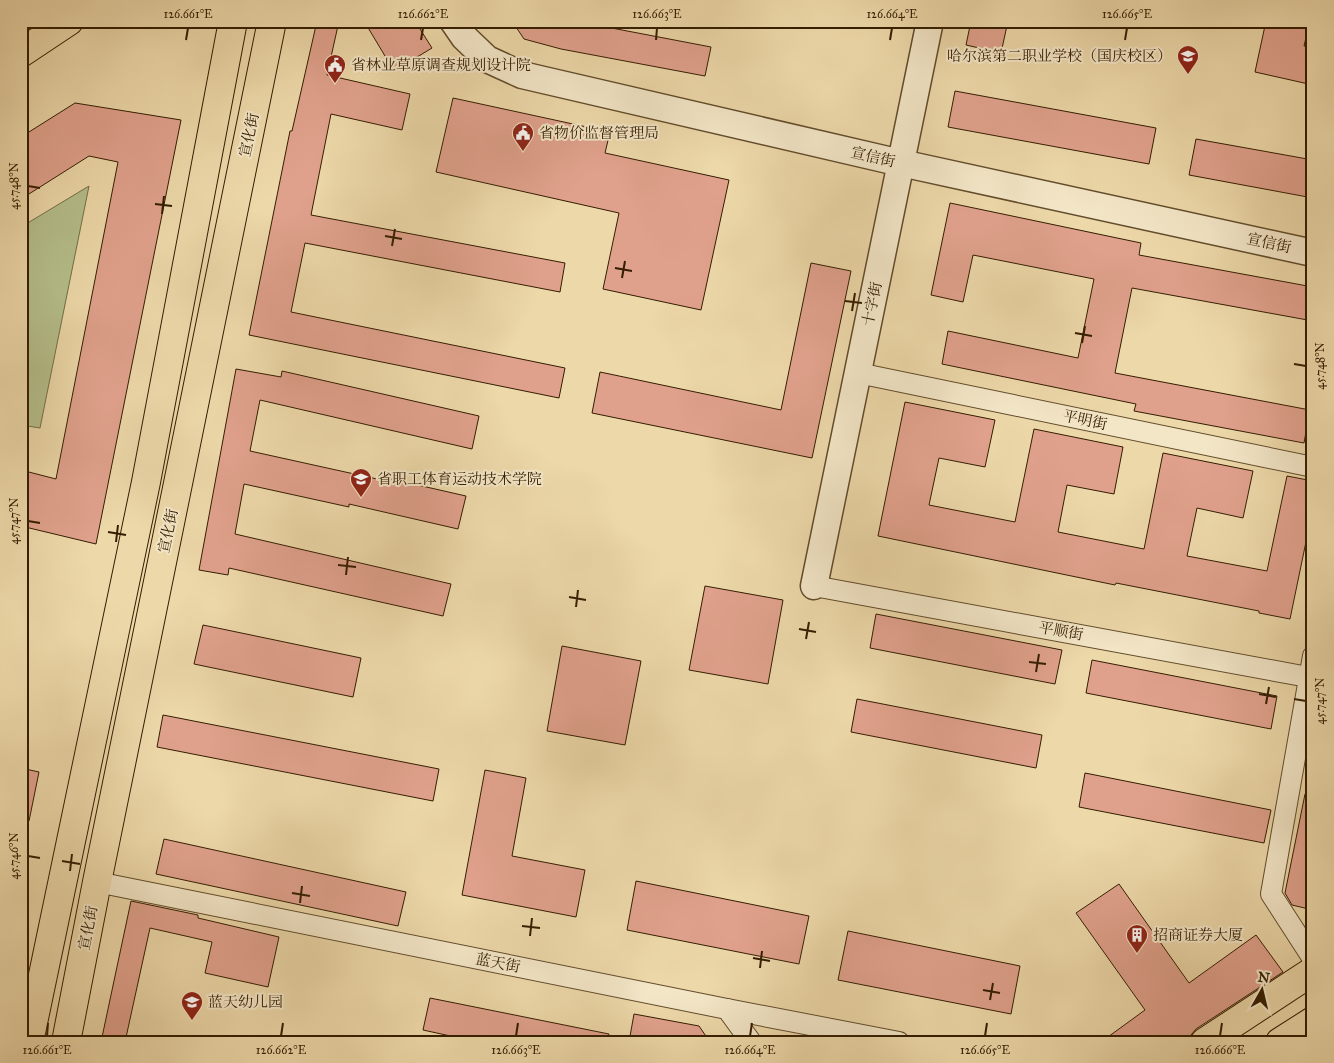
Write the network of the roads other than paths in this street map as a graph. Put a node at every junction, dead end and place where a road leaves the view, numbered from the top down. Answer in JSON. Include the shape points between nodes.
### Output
{"nodes":[{"id":1,"x":69,"y":21,"type":"edge"},
{"id":2,"x":233,"y":21,"type":"edge"},
{"id":3,"x":272,"y":21,"type":"edge"},
{"id":4,"x":453,"y":21,"type":"edge"},
{"id":5,"x":930,"y":21,"type":"edge"},
{"id":6,"x":21,"y":52,"type":"edge"},
{"id":7,"x":901,"y":163,"type":"junction"},
{"id":8,"x":1313,"y":253,"type":"edge"},
{"id":9,"x":858,"y":373,"type":"junction"},
{"id":10,"x":1313,"y":467,"type":"edge"},
{"id":11,"x":814,"y":586,"type":"joint"},
{"id":12,"x":1313,"y":656,"type":"edge"},
{"id":13,"x":1308,"y":677,"type":"junction"},
{"id":14,"x":97,"y":882,"type":"junction"},
{"id":15,"x":1313,"y":959,"type":"edge"},
{"id":16,"x":1313,"y":971,"type":"edge"},
{"id":17,"x":728,"y":1009,"type":"junction"},
{"id":18,"x":1313,"y":1021,"type":"edge"},
{"id":19,"x":30,"y":1042,"type":"edge"},
{"id":20,"x":66,"y":1042,"type":"edge"},
{"id":21,"x":750,"y":1042,"type":"edge"},
{"id":22,"x":899,"y":1042,"type":"edge"},
{"id":23,"x":1205,"y":1042,"type":"edge"},
{"id":24,"x":1280,"y":1042,"type":"edge"}],
"edges":[{"from":1,"to":6,"type":"main road"},
{"from":2,"to":19,"type":"main road","name":"宣化街","via":[[146,482]]},
{"from":3,"to":14,"type":"main road","name":"宣化街"},
{"from":4,"to":7,"type":"street","name":"宣信街","via":[[487,59],[522,75]]},
{"from":5,"to":7,"type":"street","name":"十字街"},
{"from":7,"to":8,"type":"street","name":"宣信街"},
{"from":7,"to":9,"type":"street","name":"十字街"},
{"from":9,"to":10,"type":"street","name":"平明街"},
{"from":9,"to":11,"type":"street","name":"十字街"},
{"from":11,"to":13,"type":"street","name":"平顺街"},
{"from":12,"to":13,"type":"street"},
{"from":13,"to":15,"type":"street","via":[[1271,894]]},
{"from":14,"to":17,"type":"street","name":"蓝天街"},
{"from":14,"to":20,"type":"main road","name":"宣化街"},
{"from":16,"to":23,"type":"main road"},
{"from":17,"to":21,"type":"street"},
{"from":17,"to":22,"type":"street","name":"蓝天街"},
{"from":18,"to":24,"type":"main road"}]}
